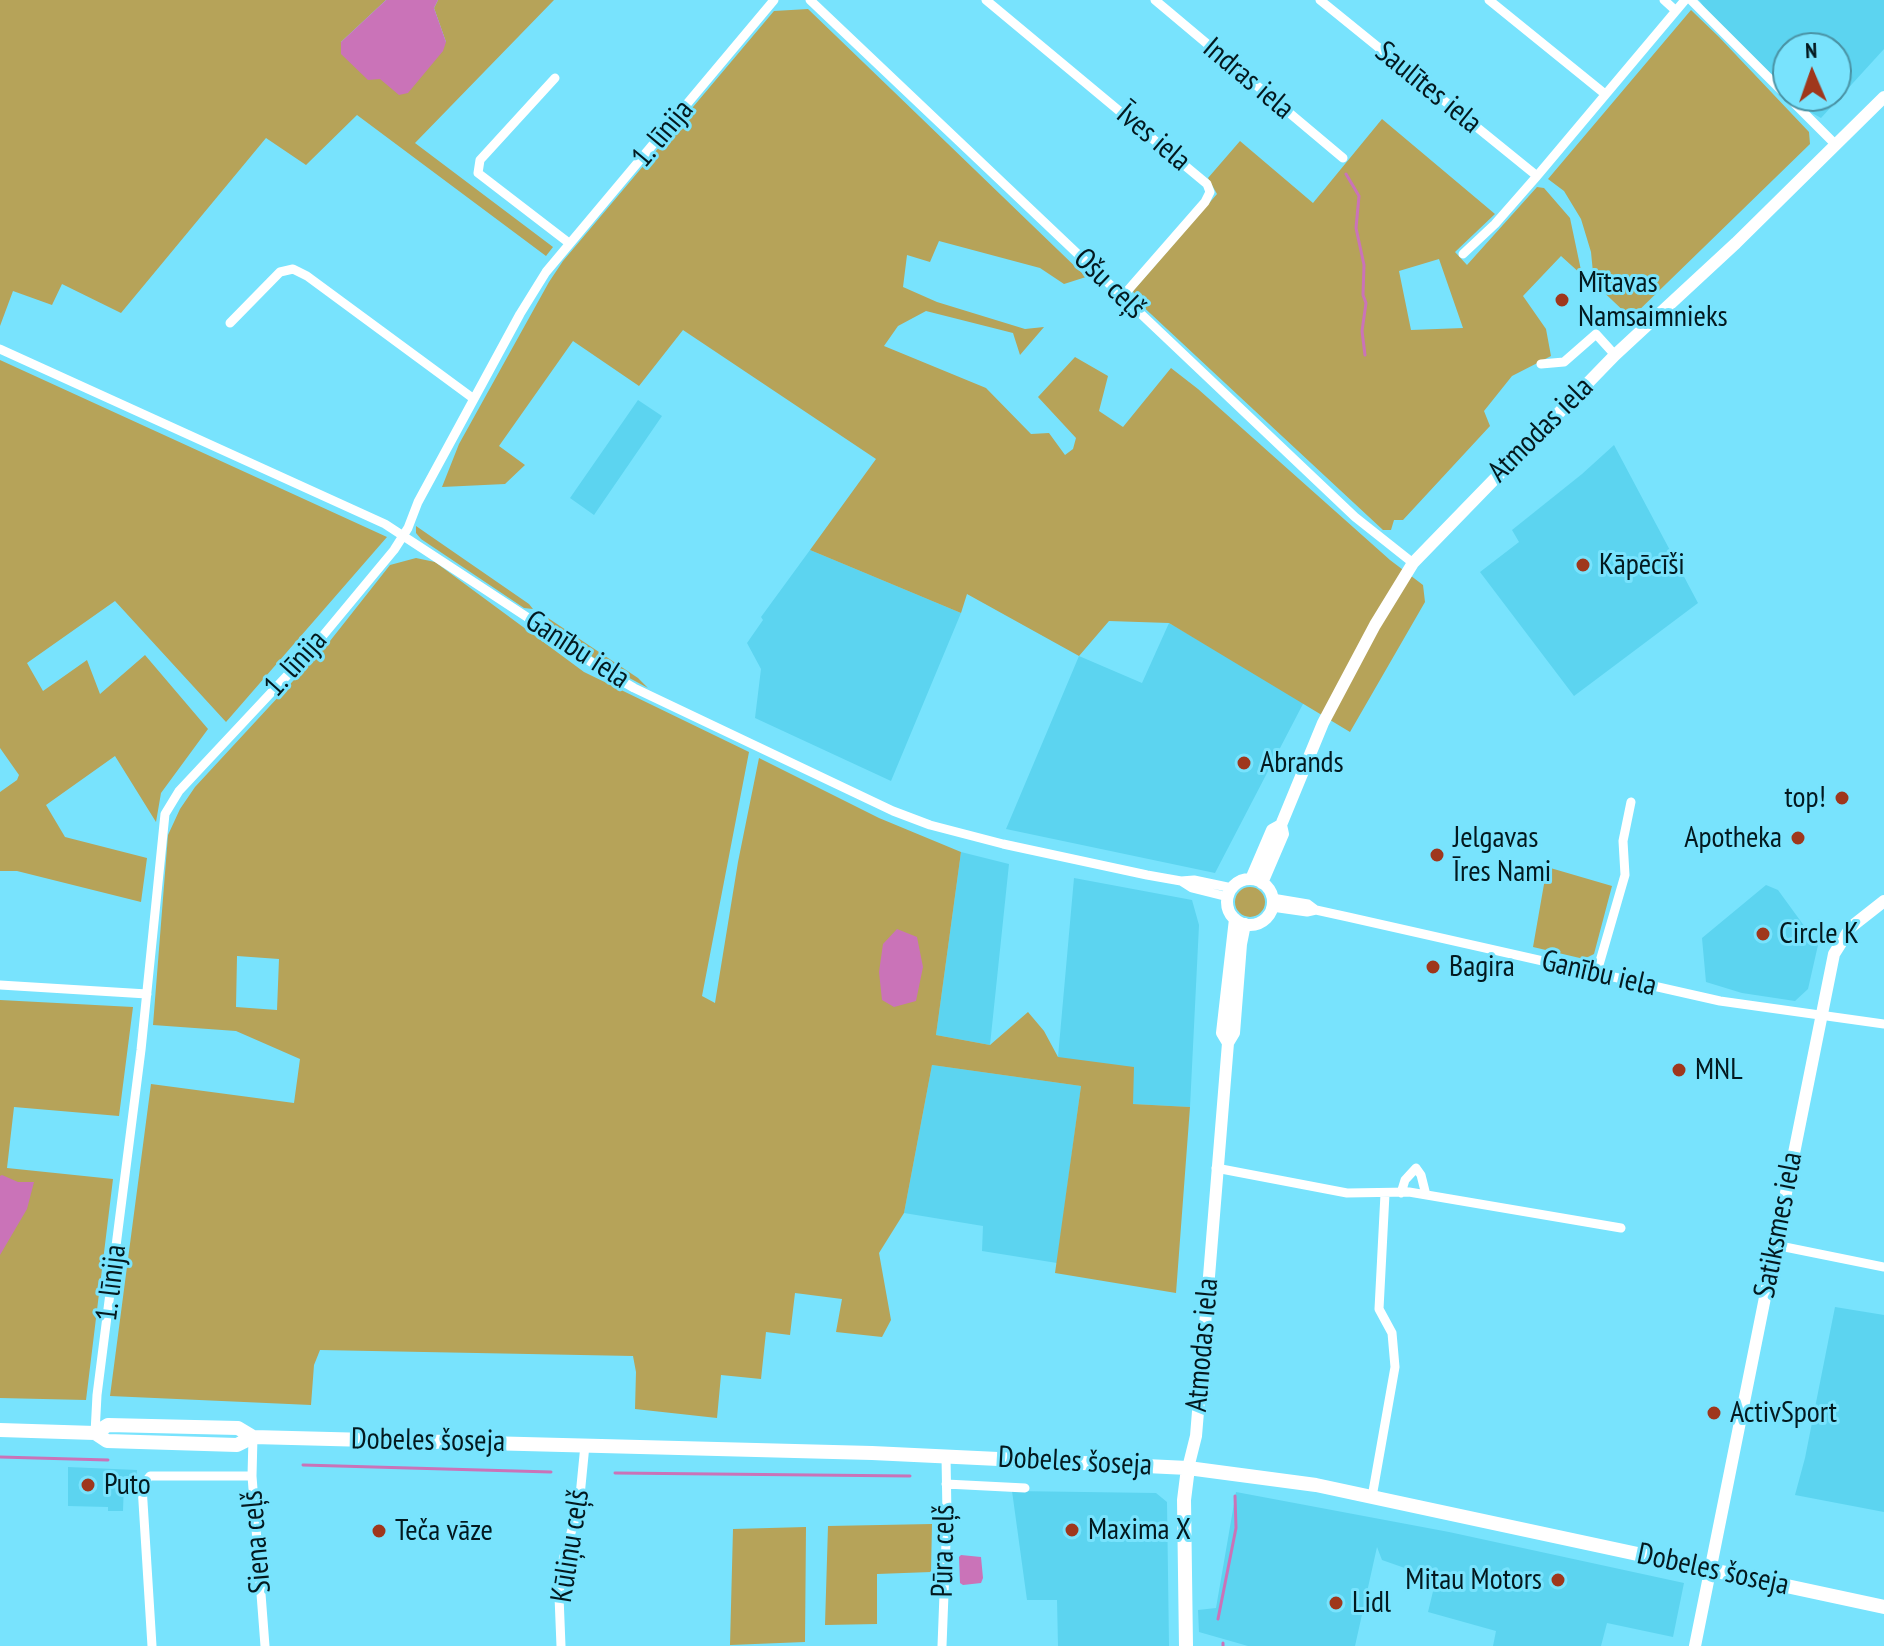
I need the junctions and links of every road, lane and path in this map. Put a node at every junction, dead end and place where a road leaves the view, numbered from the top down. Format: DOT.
graph roads {
  1 [pos="774,0"];
  2 [pos="810,0"];
  3 [pos="986,0"];
  4 [pos="1155,0"];
  5 [pos="1320,0"];
  6 [pos="1489,0"];
  7 [pos="1664,0"];
  8 [pos="1688,0"];
  9 [pos="1675,10"];
  10 [pos="555,78"];
  11 [pos="1605,94"];
  12 [pos="1884,97"];
  13 [pos="1836,145"];
  14 [pos="1343,158"];
  15 [pos="1537,176"];
  16 [pos="569,243"];
  17 [pos="1463,254"];
  18 [pos="1122,297"];
  19 [pos="230,323"];
  20 [pos="0,349"];
  21 [pos="1615,355"];
  22 [pos="1541,364"];
  23 [pos="474,399"];
  24 [pos="404,534"];
  25 [pos="1413,563"];
  26 [pos="1631,802"];
  27 [pos="1256,881"];
  28 [pos="1230,893"];
  29 [pos="1884,901"];
  30 [pos="1272,902"];
  31 [pos="1240,922"];
  32 [pos="1596,975"];
  33 [pos="0,985"];
  34 [pos="147,994"];
  35 [pos="1820,1017"];
  36 [pos="1884,1024"];
  37 [pos="1216,1168"];
  38 [pos="1401,1193"];
  39 [pos="1385,1194"];
  40 [pos="1426,1195"];
  41 [pos="1621,1228"];
  42 [pos="1775,1245"];
  43 [pos="1884,1267"];
  44 [pos="0,1430"];
  45 [pos="95,1433"];
  46 [pos="253,1437"];
  47 [pos="585,1445"];
  48 [pos="946,1456"];
  49 [pos="1188,1468"];
  50 [pos="252,1476"];
  51 [pos="946,1484"];
  52 [pos="1025,1488"];
  53 [pos="1372,1497"];
  54 [pos="1711,1569"];
  55 [pos="1884,1607"];
  56 [pos="152,1646"];
  57 [pos="265,1646"];
  58 [pos="561,1646"];
  59 [pos="942,1646"];
  60 [pos="1186,1646"];
  61 [pos="1695,1646"];
  1 -- 16 [label="street, 1. līnija"];
  2 -- 18 [label="street, Ošu ceļš"];
  3 -- 18 [label="street, Īves iela"];
  4 -- 14 [label="street, Indras iela"];
  5 -- 15 [label="street, Saulītes iela"];
  6 -- 11 [label="street"];
  7 -- 9 [label="street"];
  8 -- 9 [label="street"];
  8 -- 13 [label="street"];
  9 -- 11 [label="street"];
  10 -- 16 [label="street"];
  11 -- 15 [label="street"];
  12 -- 13 [label="main road, Atmodas iela"];
  13 -- 21 [label="main road, Atmodas iela"];
  15 -- 17 [label="street"];
  16 -- 23 [label="street, 1. līnija"];
  18 -- 25 [label="street, Ošu ceļš"];
  19 -- 23 [label="street"];
  20 -- 24 [label="street, Ganību iela"];
  21 -- 22 [label="street"];
  21 -- 25 [label="main road, Atmodas iela"];
  23 -- 24 [label="street, 1. līnija"];
  24 -- 28 [label="street, Ganību iela"];
  24 -- 34 [label="street, 1. līnija"];
  25 -- 27 [label="main road, Atmodas iela"];
  26 -- 32 [label="street"];
  27 -- 28 [label="main road"];
  27 -- 30 [label="main road"];
  28 -- 31 [label="main road"];
  29 -- 35 [label="main road, Satiksmes iela"];
  30 -- 31 [label="main road"];
  30 -- 32 [label="street, Ganību iela"];
  31 -- 37 [label="main road, Atmodas iela"];
  32 -- 35 [label="street, Ganību iela"];
  33 -- 34 [label="street"];
  34 -- 45 [label="street, 1. līnija"];
  35 -- 36 [label="street, Ganību iela"];
  35 -- 42 [label="main road, Satiksmes iela"];
  37 -- 39 [label="street"];
  37 -- 49 [label="main road, Atmodas iela"];
  38 -- 39 [label="street"];
  38 -- 40 [label="street"];
  38 -- 40 [label="street"];
  39 -- 53 [label="street"];
  40 -- 41 [label="street"];
  42 -- 43 [label="street"];
  42 -- 54 [label="main road, Satiksmes iela"];
  44 -- 45 [label="main road, Dobeles šoseja"];
  45 -- 46 [label="main road, Dobeles šoseja"];
  46 -- 47 [label="main road, Dobeles šoseja"];
  46 -- 50 [label="street, Siena ceļš"];
  47 -- 48 [label="main road, Dobeles šoseja"];
  47 -- 58 [label="street, Kūliņu ceļš"];
  48 -- 49 [label="main road, Dobeles šoseja"];
  48 -- 51 [label="street, Pūra ceļš"];
  49 -- 53 [label="main road, Dobeles šoseja"];
  49 -- 60 [label="main road, Atmodas iela"];
  50 -- 56 [label="street"];
  50 -- 57 [label="street, Siena ceļš"];
  51 -- 52 [label="street"];
  51 -- 59 [label="street, Pūra ceļš"];
  53 -- 54 [label="main road, Dobeles šoseja"];
  54 -- 55 [label="main road, Dobeles šoseja"];
  54 -- 61 [label="main road, Satiksmes iela"];
}
